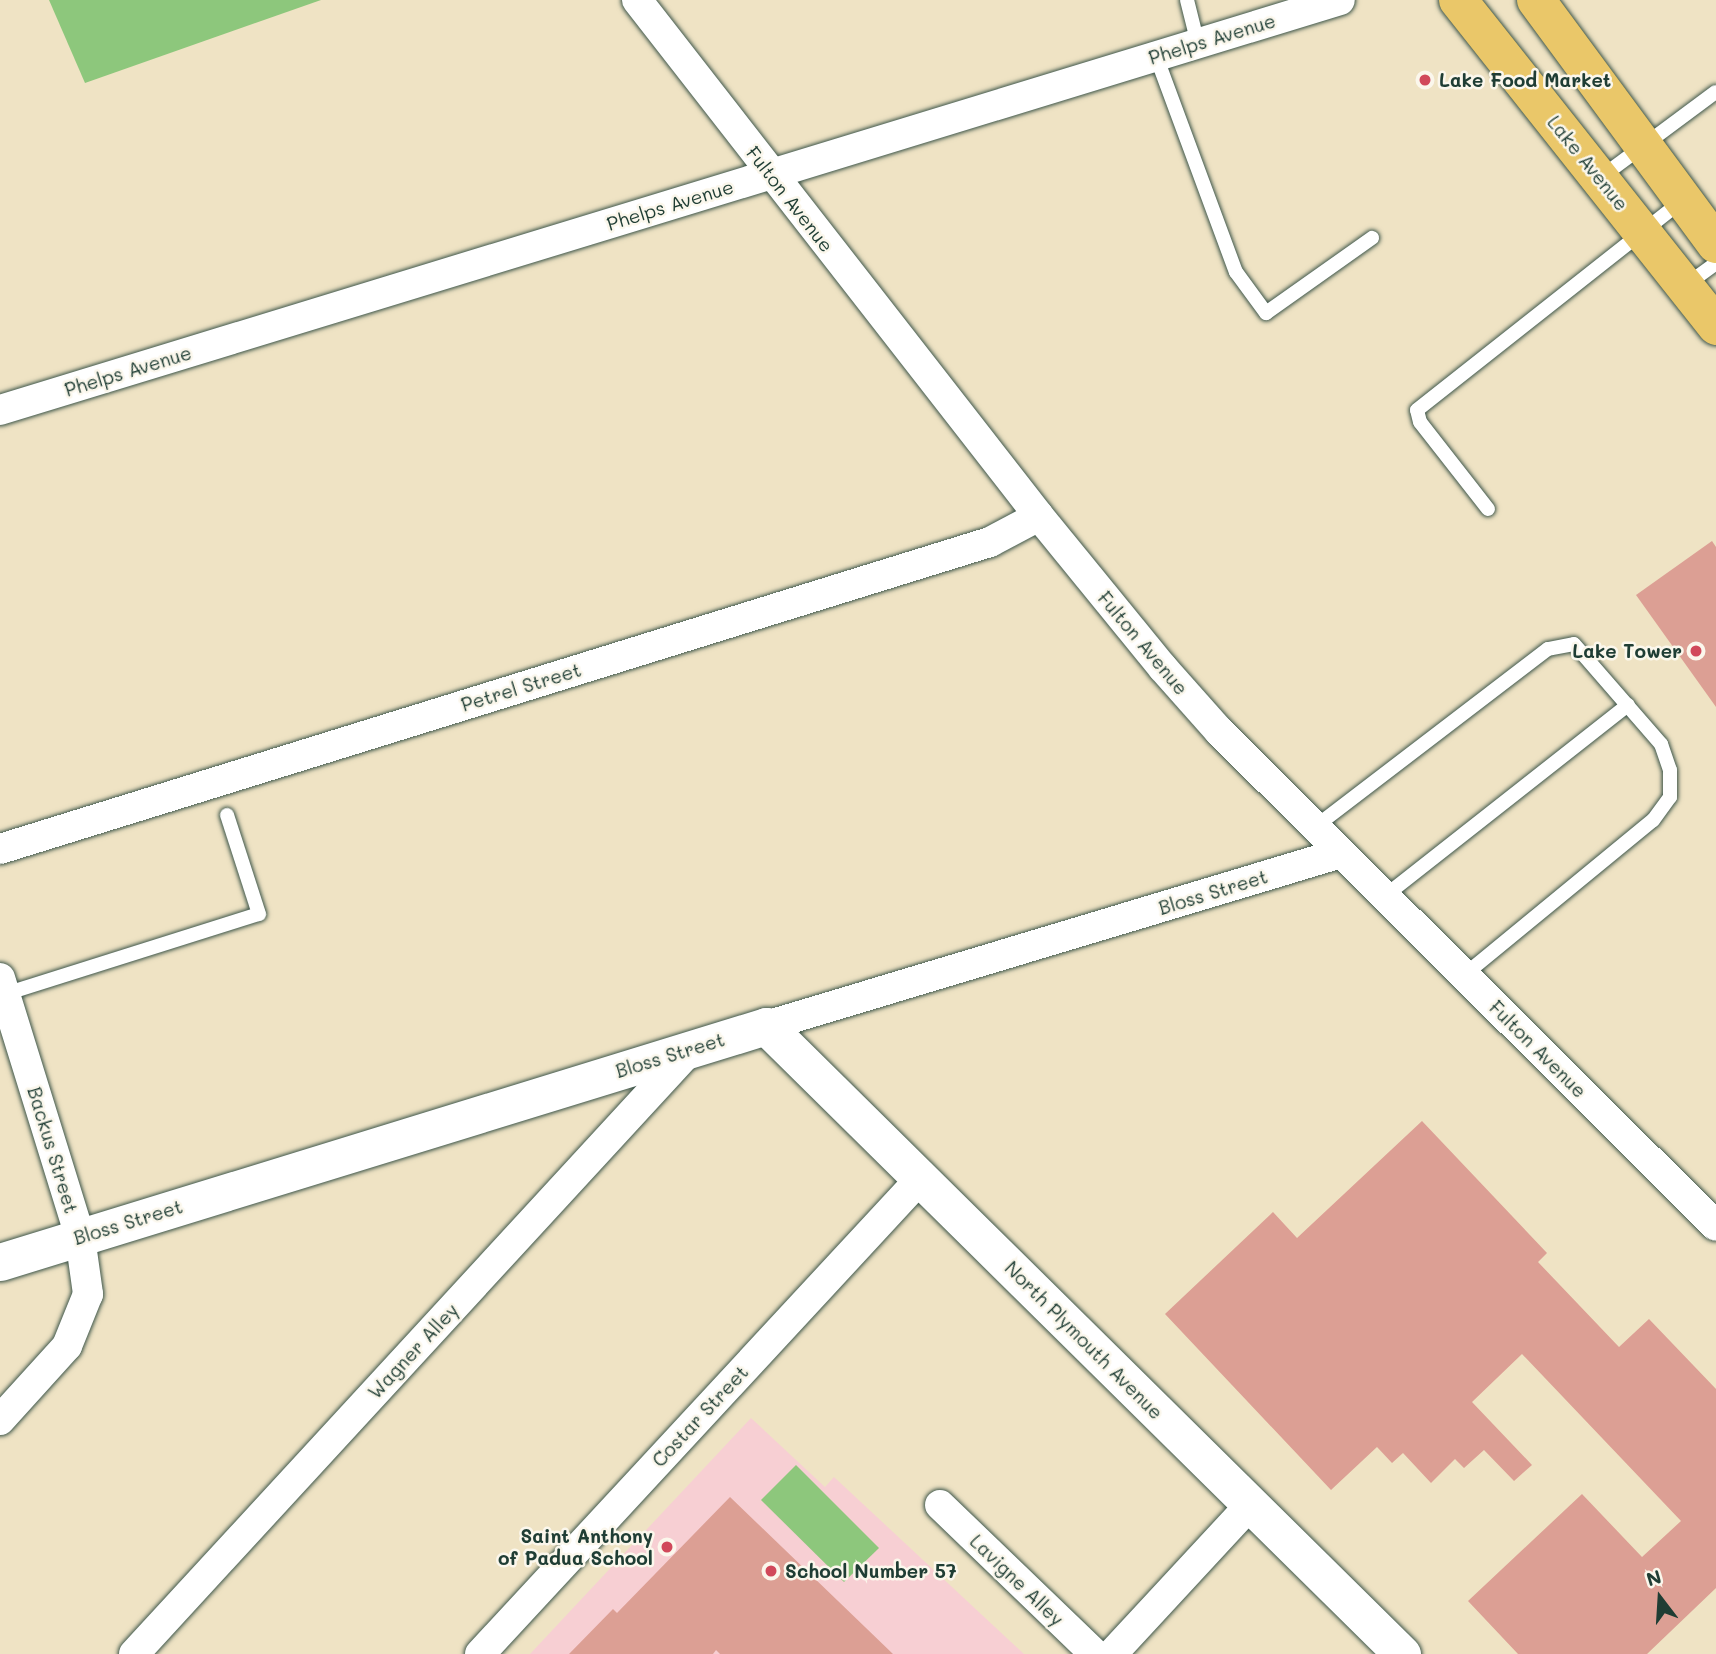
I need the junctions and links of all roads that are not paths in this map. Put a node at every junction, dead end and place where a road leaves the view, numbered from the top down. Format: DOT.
graph roads {
  1 [pos="637,0"];
  2 [pos="1187,0"];
  3 [pos="1340,0"];
  4 [pos="1458,0"];
  5 [pos="1536,0"];
  6 [pos="1198,44"];
  7 [pos="1156,56"];
  8 [pos="1716,92"];
  9 [pos="1642,145"];
  10 [pos="771,174"];
  11 [pos="1600,178"];
  12 [pos="1684,200"];
  13 [pos="1643,232"];
  14 [pos="1372,238"];
  15 [pos="1716,244"];
  16 [pos="1716,263"];
  17 [pos="1685,286"];
  18 [pos="1716,326"];
  19 [pos="0,410"];
  20 [pos="1488,509"];
  21 [pos="1039,516"];
  22 [pos="1628,705"];
  23 [pos="227,815"];
  24 [pos="1315,827"];
  25 [pos="0,849"];
  26 [pos="1341,853"];
  27 [pos="1385,896"];
  28 [pos="1464,975"];
  29 [pos="2,986"];
  30 [pos="766,1026"];
  31 [pos="691,1049"];
  32 [pos="921,1178"];
  33 [pos="1716,1226"];
  34 [pos="80,1237"];
  35 [pos="0,1262"];
  36 [pos="0,1420"];
  37 [pos="1251,1504"];
  38 [pos="940,1505"];
  39 [pos="134,1654"];
  40 [pos="480,1654"];
  41 [pos="1095,1654"];
  42 [pos="1112,1654"];
  43 [pos="1402,1654"];
  1 -- 10 [label="street, Fulton Avenue"];
  2 -- 6 [label="lane"];
  3 -- 6 [label="street, Phelps Avenue"];
  4 -- 11 [label="main road, Lake Avenue"];
  5 -- 9 [label="main road"];
  6 -- 7 [label="street, Phelps Avenue"];
  7 -- 10 [label="street, Phelps Avenue"];
  7 -- 14 [label="lane"];
  8 -- 9 [label="lane"];
  9 -- 11 [label="lane"];
  9 -- 12 [label="main road"];
  10 -- 19 [label="street, Phelps Avenue"];
  10 -- 21 [label="street, Fulton Avenue"];
  11 -- 13 [label="main road, Lake Avenue"];
  12 -- 13 [label="lane"];
  12 -- 15 [label="main road"];
  13 -- 17 [label="main road, Lake Avenue"];
  13 -- 20 [label="lane"];
  16 -- 17 [label="lane"];
  17 -- 18 [label="main road, Lake Avenue"];
  21 -- 24 [label="street, Fulton Avenue"];
  21 -- 25 [label="street, Petrel Street"];
  22 -- 24 [label="lane"];
  22 -- 27 [label="lane"];
  22 -- 28 [label="lane"];
  23 -- 29 [label="lane"];
  24 -- 26 [label="street, Fulton Avenue"];
  26 -- 27 [label="street, Fulton Avenue"];
  26 -- 30 [label="street, Bloss Street"];
  27 -- 28 [label="street, Fulton Avenue"];
  28 -- 33 [label="street, Fulton Avenue"];
  29 -- 34 [label="street, Backus Street"];
  30 -- 31 [label="street, Bloss Street"];
  30 -- 32 [label="street, North Plymouth Avenue"];
  31 -- 34 [label="street, Bloss Street"];
  31 -- 39 [label="street, Wagner Alley"];
  32 -- 37 [label="street, North Plymouth Avenue"];
  32 -- 40 [label="street, Costar Street"];
  34 -- 35 [label="street, Bloss Street"];
  34 -- 36 [label="street, Backus Street"];
  37 -- 42 [label="street"];
  37 -- 43 [label="street, North Plymouth Avenue"];
  38 -- 41 [label="street, Lavigne Alley"];
}
